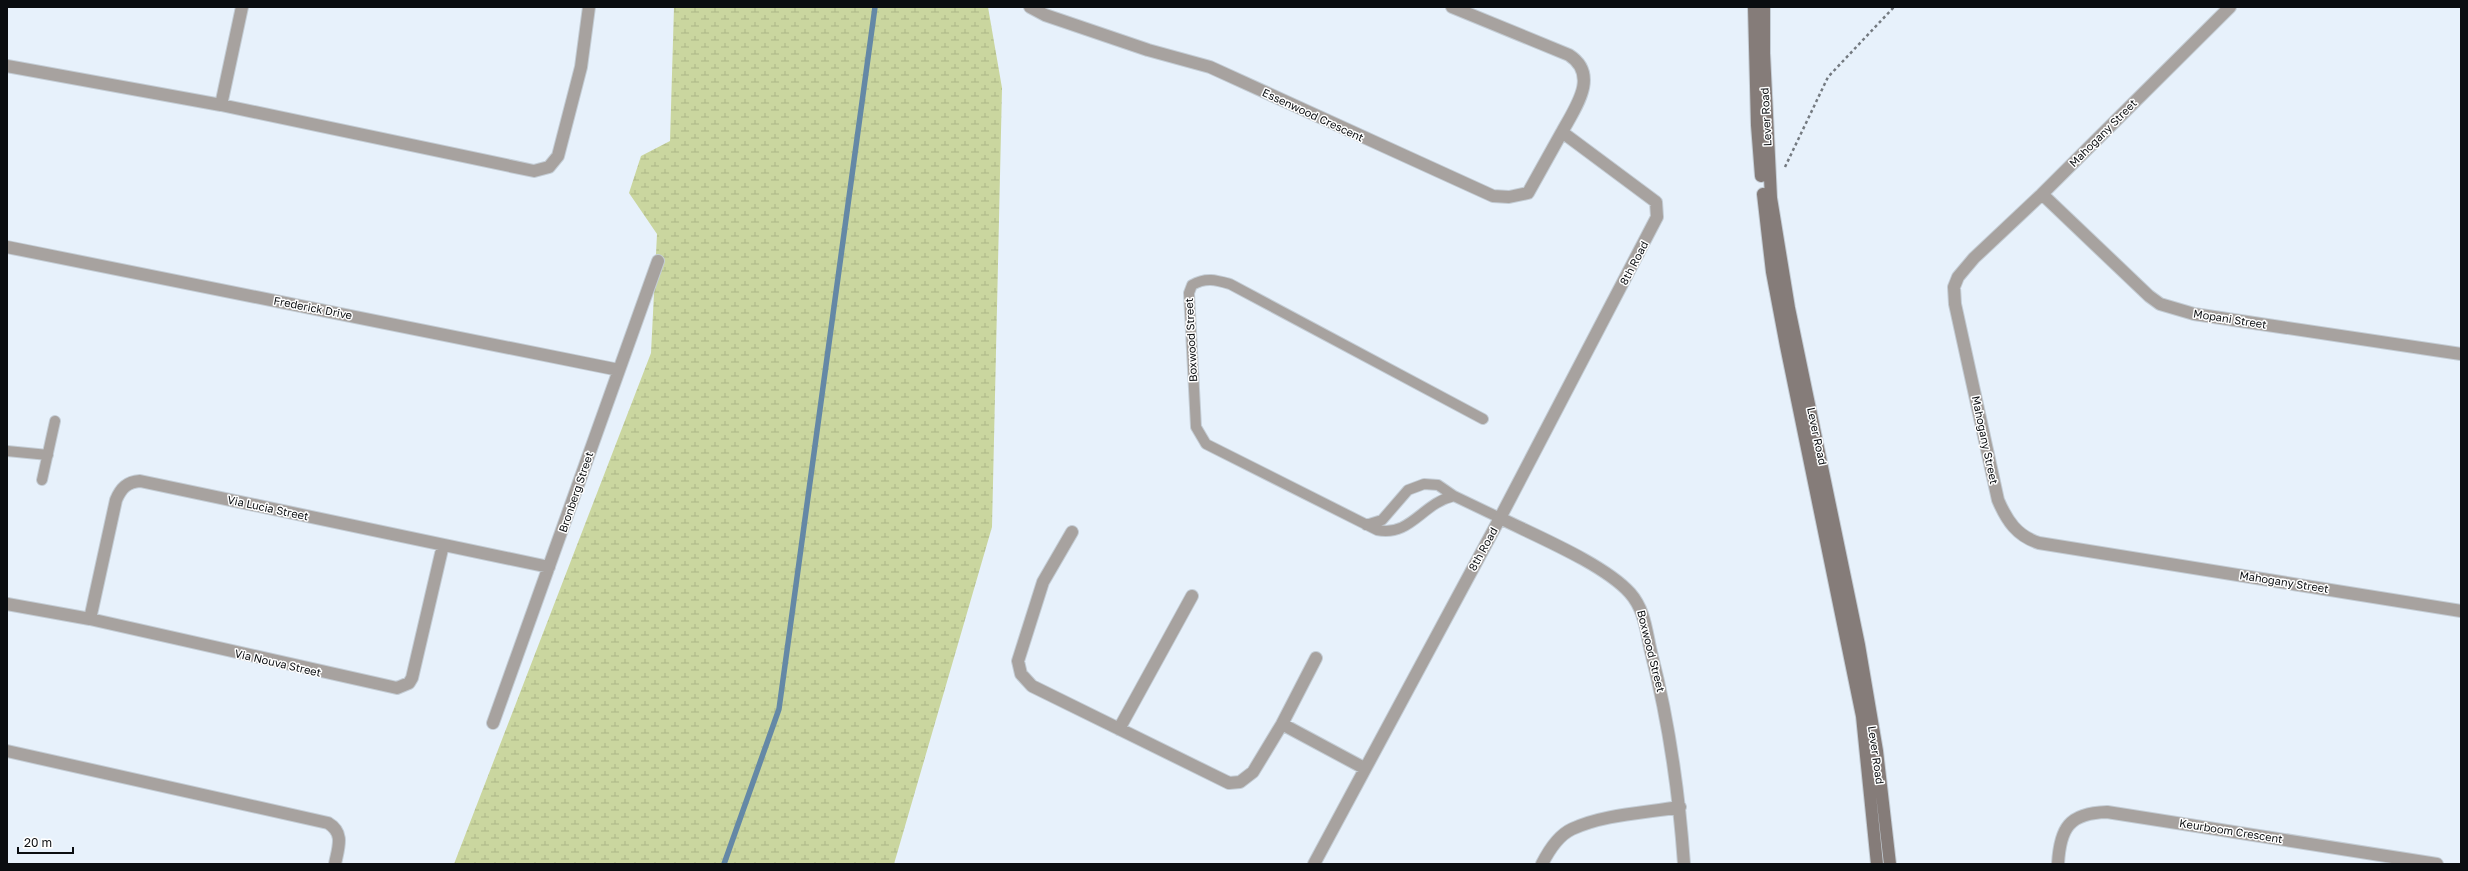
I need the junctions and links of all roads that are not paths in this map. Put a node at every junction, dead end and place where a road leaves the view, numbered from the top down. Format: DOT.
graph roads {
  1 [pos="242,7"];
  2 [pos="589,7"];
  3 [pos="1030,7"];
  4 [pos="1452,7"];
  5 [pos="1754,7"];
  6 [pos="1764,7"];
  7 [pos="2230,7"];
  8 [pos="7,66"];
  9 [pos="221,105"];
  10 [pos="1562,132"];
  11 [pos="2042,194"];
  12 [pos="7,247"];
  13 [pos="658,261"];
  14 [pos="2461,354"];
  15 [pos="619,370"];
  16 [pos="1483,419"];
  17 [pos="55,421"];
  18 [pos="7,452"];
  19 [pos="48,455"];
  20 [pos="42,480"];
  21 [pos="1454,496"];
  22 [pos="1500,518"];
  23 [pos="1366,525"];
  24 [pos="1072,532"];
  25 [pos="443,545"];
  26 [pos="549,567"];
  27 [pos="1192,596"];
  28 [pos="7,604"];
  29 [pos="2461,611"];
  30 [pos="90,619"];
  31 [pos="1316,658"];
  32 [pos="493,723"];
  33 [pos="1282,724"];
  34 [pos="1119,729"];
  35 [pos="7,751"];
  36 [pos="1364,768"];
  37 [pos="1680,807"];
  38 [pos="334,864"];
  39 [pos="1314,864"];
  40 [pos="1542,864"];
  41 [pos="1684,864"];
  42 [pos="1877,864"];
  43 [pos="1890,864"];
  44 [pos="2058,864"];
  45 [pos="2437,864"];
  1 -- 9 [label="street"];
  2 -- 9 [label="street"];
  3 -- 10 [label="street, Essenwood Crescent"];
  4 -- 10 [label="street, Essenwood Crescent"];
  5 -- 42 [label="main road, Lever Road"];
  6 -- 43 [label="main road, Lever Road"];
  7 -- 11 [label="street, Mahogany Street"];
  8 -- 9 [label="street"];
  10 -- 22 [label="street, 8th Road"];
  11 -- 14 [label="street, Mopani Street"];
  11 -- 29 [label="street, Mahogany Street"];
  12 -- 15 [label="street, Frederick Drive"];
  13 -- 15 [label="street, Bronberg Street"];
  15 -- 26 [label="street, Bronberg Street"];
  16 -- 23 [label="lane, Boxwood Street"];
  17 -- 19 [label="lane"];
  18 -- 19 [label="lane"];
  19 -- 20 [label="lane"];
  21 -- 22 [label="lane, Boxwood Street"];
  21 -- 23 [label="lane, Boxwood Street"];
  21 -- 23 [label="lane, Boxwood Street"];
  22 -- 36 [label="street, 8th Road"];
  22 -- 37 [label="street, Boxwood Street"];
  24 -- 34 [label="street"];
  25 -- 26 [label="street, Via Lucia Street"];
  25 -- 30 [label="street, Via Lucia Street"];
  25 -- 30 [label="street, Via Nouva Street"];
  26 -- 32 [label="street, Bronberg Street"];
  27 -- 34 [label="street"];
  28 -- 30 [label="street, Via Nouva Street"];
  31 -- 33 [label="street"];
  33 -- 34 [label="street"];
  33 -- 36 [label="street"];
  35 -- 38 [label="street"];
  36 -- 39 [label="street, 8th Road"];
  37 -- 40 [label="street"];
  37 -- 41 [label="street, Boxwood Street"];
  44 -- 45 [label="street, Keurboom Crescent"];
}
